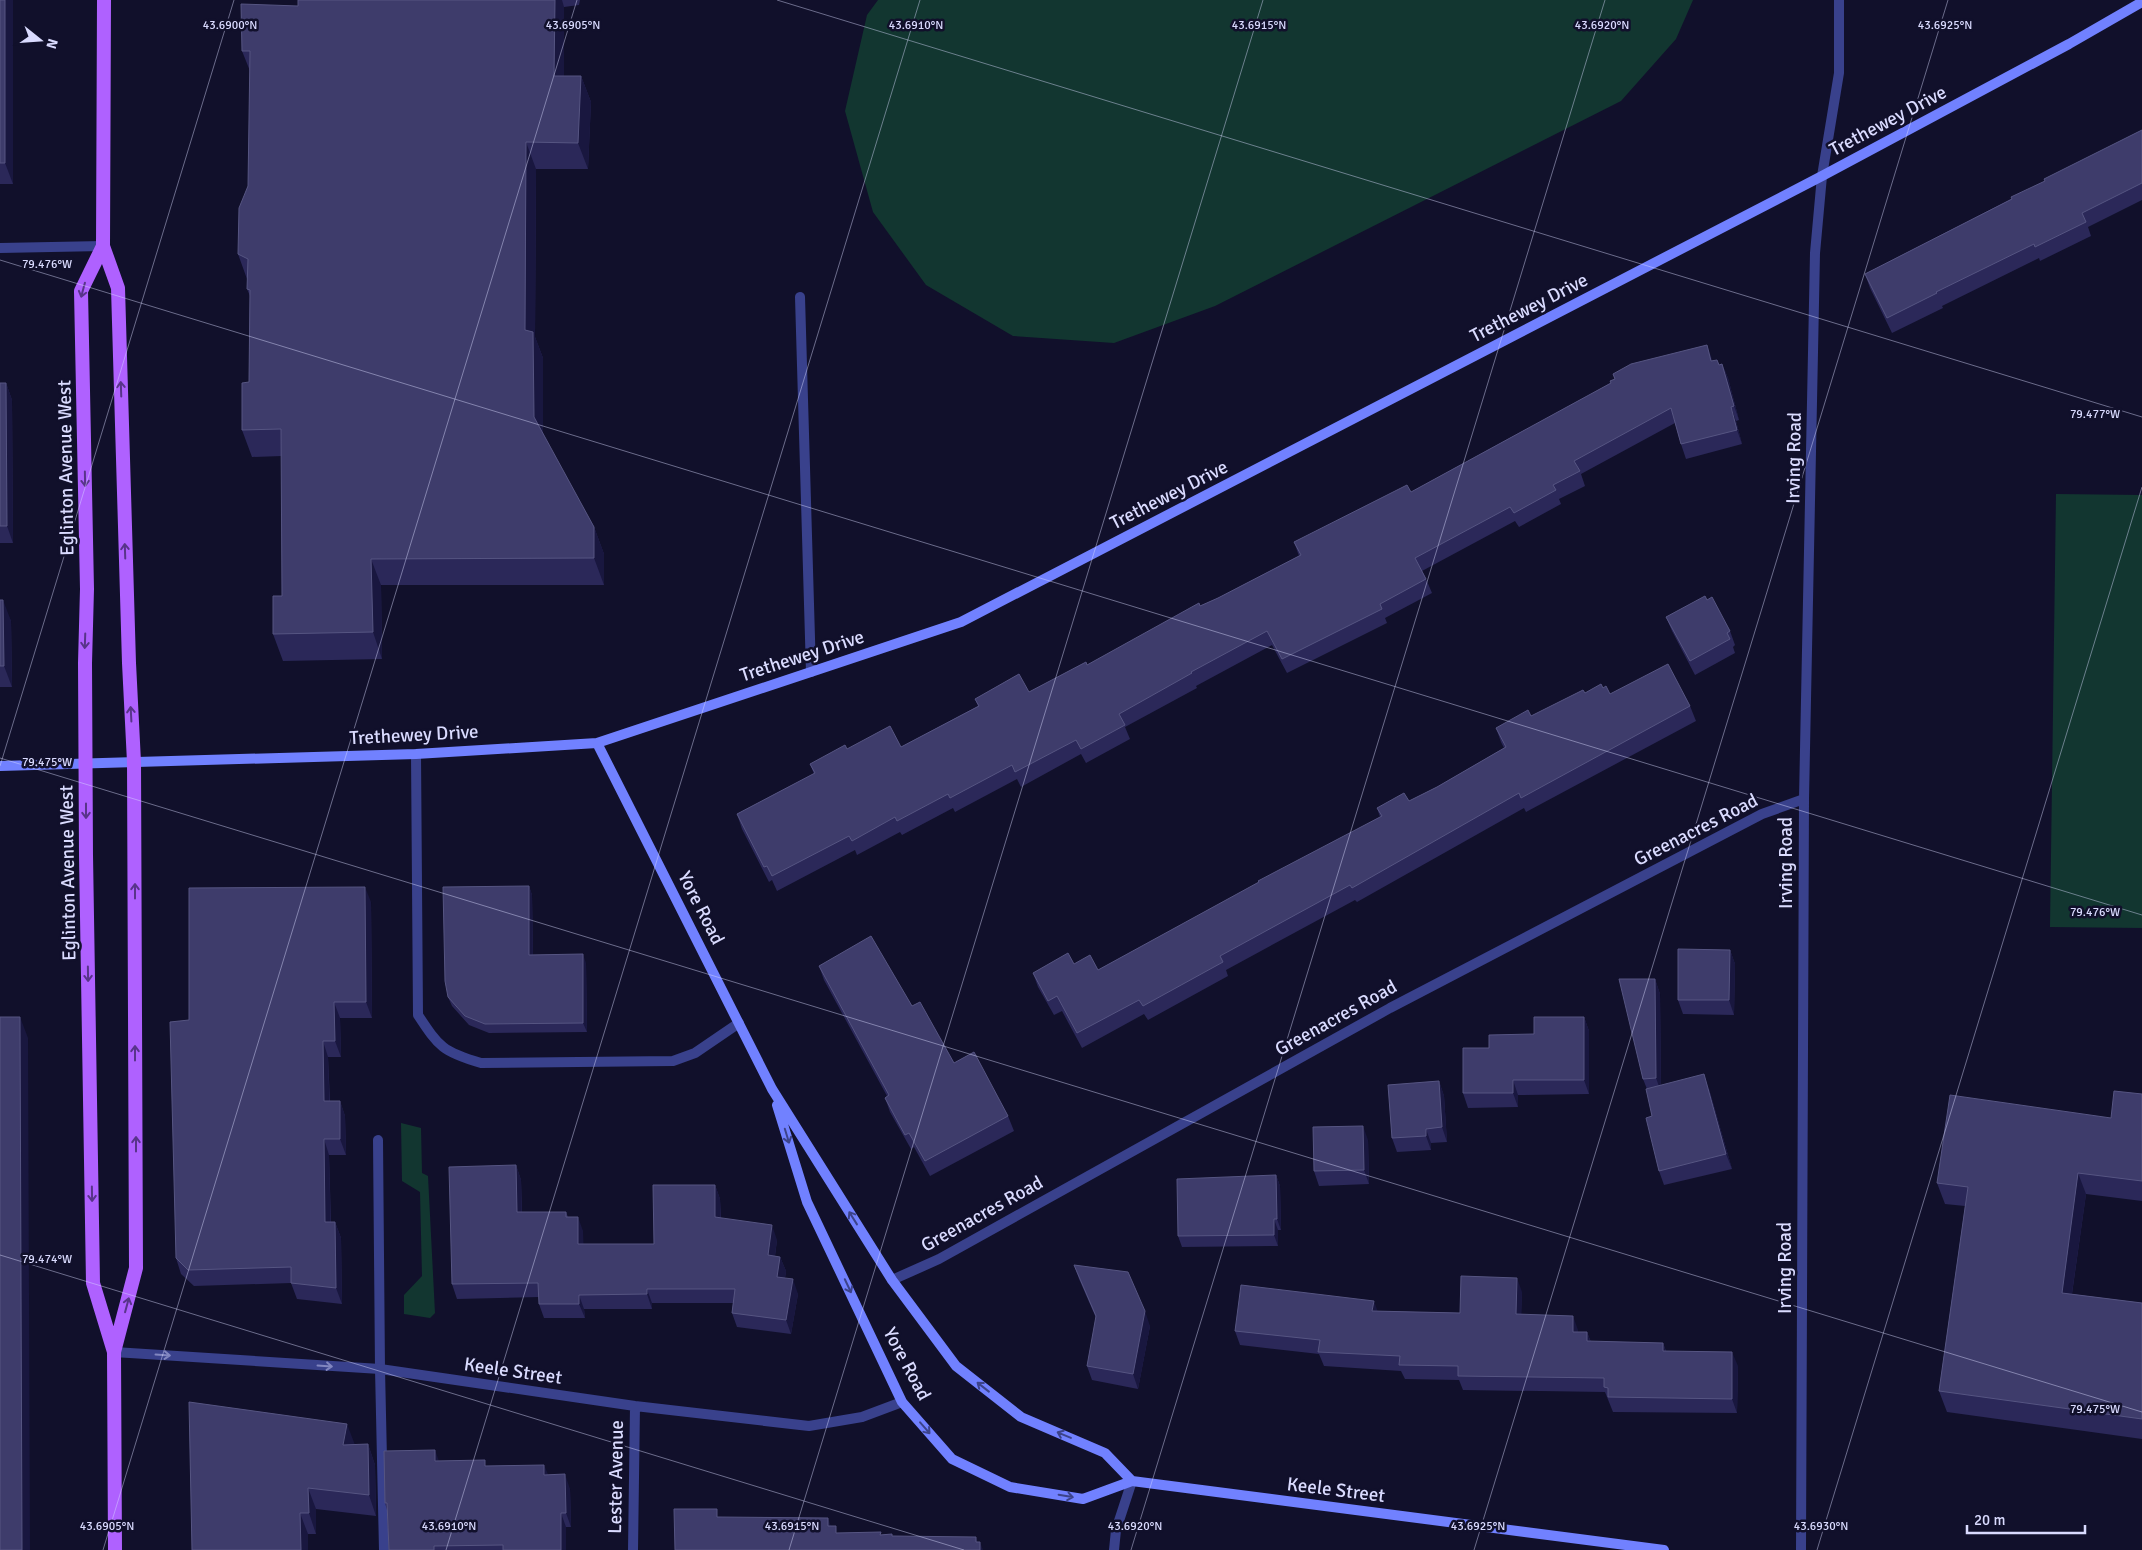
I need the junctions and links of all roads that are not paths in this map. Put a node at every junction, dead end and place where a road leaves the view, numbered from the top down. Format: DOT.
graph roads {
  1 [pos="104,0"];
  2 [pos="1838,0"];
  3 [pos="2142,2"];
  4 [pos="1822,176"];
  5 [pos="103,246"];
  6 [pos="0,248"];
  7 [pos="800,297"];
  8 [pos="811,672"];
  9 [pos="597,743"];
  10 [pos="416,754"];
  11 [pos="86,762"];
  12 [pos="134,762"];
  13 [pos="0,766"];
  14 [pos="1804,799"];
  15 [pos="739,1023"];
  16 [pos="772,1089"];
  17 [pos="378,1140"];
  18 [pos="892,1280"];
  19 [pos="114,1352"];
  20 [pos="380,1369"];
  21 [pos="902,1402"];
  22 [pos="635,1406"];
  23 [pos="1132,1481"];
  24 [pos="1632,1548"];
  25 [pos="115,1550"];
  26 [pos="384,1550"];
  27 [pos="633,1550"];
  28 [pos="1114,1550"];
  29 [pos="1664,1550"];
  30 [pos="1801,1550"];
  1 -- 5 [label="main road, Eglinton Avenue West"];
  2 -- 4 [label="street, Irving Road"];
  3 -- 4 [label="main road, Trethewey Drive"];
  4 -- 8 [label="main road, Trethewey Drive"];
  4 -- 14 [label="street, Irving Road"];
  5 -- 6 [label="street"];
  5 -- 11 [label="main road, Eglinton Avenue West, one-way"];
  12 -- 5 [label="main road, Eglinton Avenue West, one-way"];
  7 -- 8 [label="street"];
  8 -- 9 [label="main road, Trethewey Drive"];
  9 -- 10 [label="main road, Trethewey Drive"];
  9 -- 15 [label="main road, Yore Road"];
  10 -- 12 [label="main road, Trethewey Drive"];
  10 -- 15 [label="street"];
  11 -- 12 [label="main road"];
  11 -- 13 [label="main road"];
  11 -- 19 [label="main road, Eglinton Avenue West, one-way"];
  19 -- 12 [label="main road, Eglinton Avenue West, one-way"];
  14 -- 18 [label="street, Greenacres Road"];
  14 -- 30 [label="street, Irving Road"];
  15 -- 16 [label="main road, Yore Road"];
  18 -- 16 [label="main road, Yore Road, one-way"];
  16 -- 21 [label="main road, Yore Road, one-way"];
  17 -- 20 [label="street"];
  23 -- 18 [label="main road, Yore Road, one-way"];
  19 -- 20 [label="street, Keele Street, one-way"];
  19 -- 25 [label="main road, Eglinton Avenue West"];
  20 -- 22 [label="street, Keele Street"];
  20 -- 26 [label="street"];
  21 -- 22 [label="street, Keele Street"];
  21 -- 23 [label="main road, Yore Road, one-way"];
  22 -- 27 [label="street, Lester Avenue"];
  23 -- 24 [label="main road, Keele Street"];
  23 -- 28 [label="street"];
  24 -- 29 [label="main road, Keele Street"];
}
